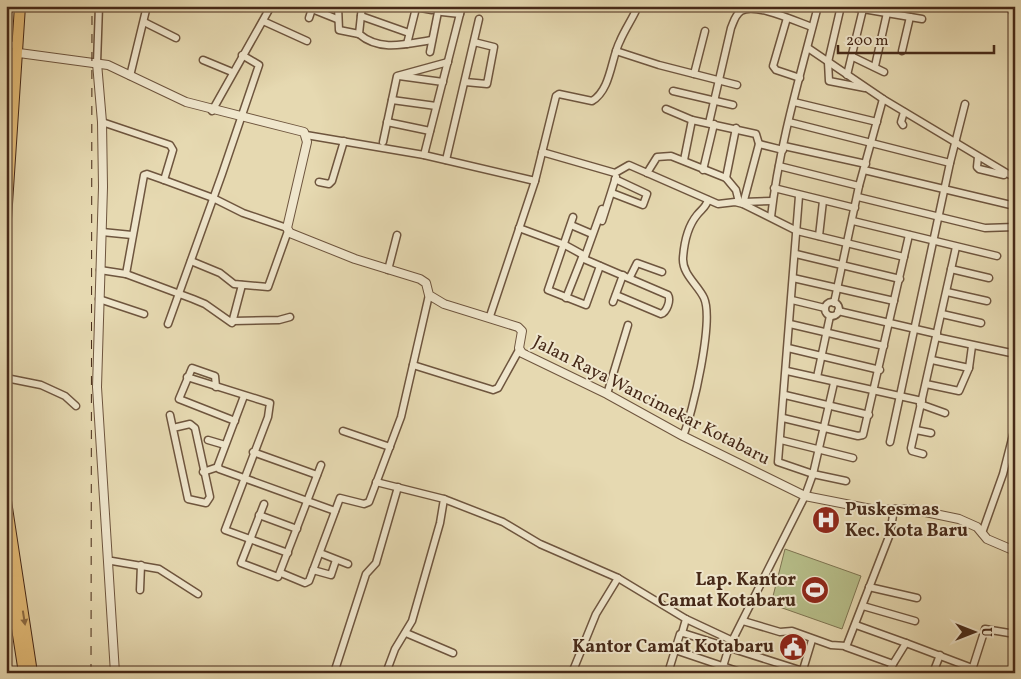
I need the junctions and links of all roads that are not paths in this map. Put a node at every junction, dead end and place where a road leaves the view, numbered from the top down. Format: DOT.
graph roads {
  1 [pos="16,6"];
  2 [pos="20,6"];
  3 [pos="99,6"];
  4 [pos="147,6"];
  5 [pos="270,6"];
  6 [pos="338,6"];
  7 [pos="362,6"];
  8 [pos="427,6"];
  9 [pos="501,6"];
  10 [pos="638,6"];
  11 [pos="841,6"];
  12 [pos="846,6"];
  13 [pos="1010,6"];
  14 [pos="413,7"];
  15 [pos="485,7"];
  16 [pos="817,7"];
  17 [pos="313,8"];
  18 [pos="764,8"];
  19 [pos="863,8"];
  20 [pos="442,9"];
  21 [pos="462,10"];
  22 [pos="887,13"];
  23 [pos="1015,15"];
  24 [pos="361,16"];
  25 [pos="910,16"];
  26 [pos="309,18"];
  27 [pos="479,18"];
  28 [pos="787,18"];
  29 [pos="337,19"];
  30 [pos="922,19"];
  31 [pos="263,21"];
  32 [pos="144,22"];
  33 [pos="812,27"];
  34 [pos="705,31"];
  35 [pos="409,33"];
  36 [pos="359,34"];
  37 [pos="176,38"];
  38 [pos="432,40"];
  39 [pos="307,41"];
  40 [pos="474,42"];
  41 [pos="407,44"];
  42 [pos="13,48"];
  43 [pos="808,48"];
  44 [pos="616,51"];
  45 [pos="902,51"];
  46 [pos="430,52"];
  47 [pos="242,55"];
  48 [pos="853,57"];
  49 [pos="203,60"];
  50 [pos="448,62"];
  51 [pos="828,62"];
  52 [pos="97,63"];
  53 [pos="875,66"];
  54 [pos="232,72"];
  55 [pos="884,72"];
  56 [pos="694,74"];
  57 [pos="847,75"];
  58 [pos="130,76"];
  59 [pos="397,76"];
  60 [pos="800,78"];
  61 [pos="719,81"];
  62 [pos="442,82"];
  63 [pos="465,82"];
  64 [pos="737,85"];
  65 [pos="868,88"];
  66 [pos="673,91"];
  67 [pos="883,99"];
  68 [pos="392,100"];
  69 [pos="714,100"];
  70 [pos="794,102"];
  71 [pos="965,104"];
  72 [pos="733,105"];
  73 [pos="436,106"];
  74 [pos="666,109"];
  75 [pos="212,111"];
  76 [pos="904,112"];
  77 [pos="241,118"];
  78 [pos="692,120"];
  79 [pos="102,122"];
  80 [pos="387,122"];
  81 [pos="789,122"];
  82 [pos="877,122"];
  83 [pos="712,123"];
  84 [pos="902,125"];
  85 [pos="736,128"];
  86 [pos="430,131"];
  87 [pos="306,135"];
  88 [pos="344,141"];
  89 [pos="383,142"];
  90 [pos="871,142"];
  91 [pos="955,143"];
  92 [pos="759,144"];
  93 [pos="783,148"];
  94 [pos="6,152"];
  95 [pos="542,152"];
  96 [pos="424,155"];
  97 [pos="446,160"];
  98 [pos="684,160"];
  99 [pos="950,163"];
  100 [pos="779,166"];
  101 [pos="865,167"];
  102 [pos="703,170"];
  103 [pos="647,173"];
  104 [pos="616,176"];
  105 [pos="1011,177"];
  106 [pos="726,178"];
  107 [pos="164,180"];
  108 [pos="535,181"];
  109 [pos="320,182"];
  110 [pos="860,186"];
  111 [pos="774,188"];
  112 [pos="944,189"];
  113 [pos="612,193"];
  114 [pos="799,196"];
  115 [pos="858,197"];
  116 [pos="213,198"];
  117 [pos="708,200"];
  118 [pos="772,201"];
  119 [pos="823,201"];
  120 [pos="742,203"];
  121 [pos="1015,206"];
  122 [pos="855,208"];
  123 [pos="602,209"];
  124 [pos="573,217"];
  125 [pos="771,217"];
  126 [pos="938,217"];
  127 [pos="6,219"];
  128 [pos="602,221"];
  129 [pos="853,221"];
  130 [pos="571,225"];
  131 [pos="1015,227"];
  132 [pos="519,228"];
  133 [pos="287,229"];
  134 [pos="797,231"];
  135 [pos="102,232"];
  136 [pos="592,234"];
  137 [pos="132,235"];
  138 [pos="398,235"];
  139 [pos="909,235"];
  140 [pos="819,236"];
  141 [pos="933,241"];
  142 [pos="848,243"];
  143 [pos="565,245"];
  144 [pos="956,247"];
  145 [pos="796,254"];
  146 [pos="584,256"];
  147 [pos="997,256"];
  148 [pos="904,257"];
  149 [pos="191,261"];
  150 [pos="842,265"];
  151 [pos="600,266"];
  152 [pos="951,269"];
  153 [pos="100,270"];
  154 [pos="388,270"];
  155 [pos="662,272"];
  156 [pos="126,274"];
  157 [pos="626,276"];
  158 [pos="793,278"];
  159 [pos="989,278"];
  160 [pos="900,279"];
  161 [pos="242,285"];
  162 [pos="837,288"];
  163 [pos="947,292"];
  164 [pos="179,294"];
  165 [pos="429,295"];
  166 [pos="616,295"];
  167 [pos="566,298"];
  168 [pos="99,299"];
  169 [pos="792,300"];
  170 [pos="894,301"];
  171 [pos="987,301"];
  172 [pos="613,302"];
  173 [pos="834,303"];
  174 [pos="826,308"];
  175 [pos="838,311"];
  176 [pos="144,314"];
  177 [pos="942,314"];
  178 [pos="490,316"];
  179 [pos="830,316"];
  180 [pos="290,317"];
  181 [pos="233,321"];
  182 [pos="889,323"];
  183 [pos="981,323"];
  184 [pos="168,324"];
  185 [pos="790,324"];
  186 [pos="628,325"];
  187 [pos="914,329"];
  188 [pos="826,332"];
  189 [pos="936,336"];
  190 [pos="884,346"];
  191 [pos="972,346"];
  192 [pos="788,348"];
  193 [pos="519,350"];
  194 [pos="1012,353"];
  195 [pos="821,355"];
  196 [pos="932,360"];
  197 [pos="413,366"];
  198 [pos="969,368"];
  199 [pos="880,370"];
  200 [pos="787,371"];
  201 [pos="188,377"];
  202 [pos="817,377"];
  203 [pos="6,378"];
  204 [pos="834,383"];
  205 [pos="926,384"];
  206 [pos="216,387"];
  207 [pos="875,391"];
  208 [pos="607,394"];
  209 [pos="785,395"];
  210 [pos="244,396"];
  211 [pos="900,396"];
  212 [pos="921,403"];
  213 [pos="829,404"];
  214 [pos="76,406"];
  215 [pos="945,413"];
  216 [pos="868,415"];
  217 [pos="163,417"];
  218 [pos="783,418"];
  219 [pos="235,420"];
  220 [pos="1015,427"];
  221 [pos="173,428"];
  222 [pos="824,428"];
  223 [pos="916,430"];
  224 [pos="343,431"];
  225 [pos="931,433"];
  226 [pos="683,436"];
  227 [pos="208,440"];
  228 [pos="780,440"];
  229 [pos="890,442"];
  230 [pos="225,445"];
  231 [pos="390,446"];
  232 [pos="818,450"];
  233 [pos="253,452"];
  234 [pos="923,454"];
  235 [pos="853,458"];
  236 [pos="321,465"];
  237 [pos="218,467"];
  238 [pos="204,472"];
  239 [pos="813,474"];
  240 [pos="317,476"];
  241 [pos="244,478"];
  242 [pos="376,482"];
  243 [pos="846,482"];
  244 [pos="398,487"];
  245 [pos="805,496"];
  246 [pos="444,499"];
  247 [pos="6,501"];
  248 [pos="308,501"];
  249 [pos="264,504"];
  250 [pos="894,509"];
  251 [pos="335,511"];
  252 [pos="259,515"];
  253 [pos="297,529"];
  254 [pos="982,533"];
  255 [pos="250,539"];
  256 [pos="107,549"];
  257 [pos="1015,551"];
  258 [pos="288,553"];
  259 [pos="320,553"];
  260 [pos="6,558"];
  261 [pos="336,560"];
  262 [pos="112,561"];
  263 [pos="348,564"];
  264 [pos="142,566"];
  265 [pos="313,570"];
  266 [pos="280,573"];
  267 [pos="618,578"];
  268 [pos="109,579"];
  269 [pos="870,587"];
  270 [pos="140,590"];
  271 [pos="198,594"];
  272 [pos="917,598"];
  273 [pos="863,606"];
  274 [pos="686,619"];
  275 [pos="743,621"];
  276 [pos="915,621"];
  277 [pos="856,625"];
  278 [pos="406,633"];
  279 [pos="682,633"];
  280 [pos="1015,634"];
  281 [pos="812,640"];
  282 [pos="733,641"];
  283 [pos="906,643"];
  284 [pos="846,646"];
  285 [pos="729,647"];
  286 [pos="676,650"];
  287 [pos="453,653"];
  288 [pos="940,655"];
  289 [pos="893,664"];
  290 [pos="722,669"];
  291 [pos="972,670"];
  292 [pos="805,672"];
  293 [pos="24,673"];
  294 [pos="32,673"];
  295 [pos="114,673"];
  296 [pos="334,673"];
  297 [pos="386,673"];
  298 [pos="572,673"];
  299 [pos="668,673"];
  300 [pos="743,673"];
  301 [pos="888,673"];
  302 [pos="933,673"];
  1 -- 42 [label="highway"];
  2 -- 42 [label="highway"];
  3 -- 52 [label="street"];
  4 -- 32 [label="street"];
  5 -- 31 [label="street"];
  6 -- 29 [label="street"];
  7 -- 24 [label="street"];
  8 -- 20 [label="street"];
  9 -- 15 [label="street"];
  10 -- 44 [label="street"];
  11 -- 51 [label="street"];
  12 -- 19 [label="street"];
  13 -- 23 [label="street"];
  14 -- 20 [label="street"];
  14 -- 35 [label="street"];
  15 -- 21 [label="street"];
  16 -- 33 [label="street"];
  17 -- 26 [label="street"];
  17 -- 29 [label="street"];
  18 -- 28 [label="street"];
  18 -- 61 [label="street"];
  19 -- 22 [label="street"];
  19 -- 48 [label="street"];
  20 -- 21 [label="street"];
  20 -- 38 [label="street"];
  21 -- 50 [label="street"];
  22 -- 25 [label="street"];
  22 -- 53 [label="street"];
  24 -- 35 [label="street"];
  24 -- 36 [label="street"];
  25 -- 30 [label="street"];
  25 -- 45 [label="street"];
  27 -- 40 [label="street"];
  28 -- 33 [label="street"];
  28 -- 60 [label="street"];
  29 -- 36 [label="street"];
  31 -- 39 [label="street"];
  31 -- 47 [label="street"];
  32 -- 37 [label="street"];
  32 -- 58 [label="street"];
  33 -- 43 [label="street"];
  34 -- 56 [label="street"];
  35 -- 41 [label="street"];
  36 -- 41 [label="street"];
  38 -- 41 [label="street"];
  38 -- 46 [label="street"];
  40 -- 63 [label="street"];
  40 -- 63 [label="street"];
  42 -- 52 [label="street"];
  42 -- 94 [label="highway"];
  42 -- 127 [label="highway"];
  43 -- 51 [label="street"];
  43 -- 60 [label="street"];
  44 -- 56 [label="street"];
  44 -- 95 [label="street"];
  47 -- 54 [label="street"];
  47 -- 77 [label="street"];
  48 -- 53 [label="street"];
  48 -- 57 [label="street"];
  49 -- 54 [label="street"];
  50 -- 59 [label="street"];
  50 -- 62 [label="street"];
  51 -- 57 [label="street"];
  51 -- 65 [label="street"];
  52 -- 58 [label="street"];
  52 -- 79 [label="street"];
  53 -- 55 [label="street"];
  54 -- 75 [label="street"];
  56 -- 61 [label="street"];
  57 -- 65 [label="street"];
  58 -- 75 [label="street"];
  59 -- 62 [label="street"];
  59 -- 68 [label="street"];
  60 -- 70 [label="street"];
  61 -- 64 [label="street"];
  61 -- 69 [label="street"];
  62 -- 73 [label="street"];
  63 -- 97 [label="street"];
  65 -- 67 [label="street"];
  66 -- 69 [label="street"];
  67 -- 76 [label="street"];
  67 -- 82 [label="street"];
  68 -- 73 [label="street"];
  68 -- 80 [label="street"];
  69 -- 72 [label="street"];
  69 -- 83 [label="street"];
  70 -- 81 [label="street"];
  70 -- 82 [label="street"];
  71 -- 91 [label="street"];
  73 -- 86 [label="street"];
  74 -- 78 [label="street"];
  75 -- 77 [label="street"];
  76 -- 84 [label="street"];
  76 -- 91 [label="street"];
  77 -- 87 [label="street"];
  77 -- 116 [label="street"];
  78 -- 83 [label="street"];
  78 -- 98 [label="street"];
  79 -- 107 [label="street"];
  79 -- 135 [label="street"];
  80 -- 86 [label="street"];
  80 -- 89 [label="street"];
  81 -- 90 [label="street"];
  81 -- 93 [label="street"];
  82 -- 90 [label="street"];
  83 -- 85 [label="street"];
  83 -- 102 [label="street"];
  85 -- 92 [label="street"];
  85 -- 106 [label="street"];
  86 -- 96 [label="street"];
  87 -- 88 [label="street"];
  87 -- 133 [label="street"];
  88 -- 96 [label="street"];
  88 -- 109 [label="street"];
  90 -- 99 [label="street"];
  90 -- 101 [label="street"];
  91 -- 99 [label="street"];
  91 -- 105 [label="street"];
  92 -- 93 [label="street"];
  92 -- 120 [label="street"];
  93 -- 100 [label="street"];
  93 -- 101 [label="street"];
  95 -- 104 [label="street"];
  95 -- 108 [label="street"];
  96 -- 97 [label="street"];
  97 -- 108 [label="street"];
  98 -- 102 [label="street"];
  98 -- 103 [label="street"];
  99 -- 112 [label="street"];
  100 -- 110 [label="street"];
  100 -- 111 [label="street"];
  101 -- 110 [label="street"];
  101 -- 112 [label="street"];
  102 -- 106 [label="street"];
  103 -- 104 [label="street"];
  103 -- 117 [label="street"];
  104 -- 113 [label="street"];
  104 -- 113 [label="street"];
  106 -- 120 [label="street"];
  107 -- 116 [label="street"];
  107 -- 137 [label="street"];
  108 -- 132 [label="street"];
  110 -- 115 [label="street"];
  111 -- 114 [label="street"];
  111 -- 118 [label="street"];
  112 -- 121 [label="street"];
  112 -- 126 [label="street"];
  113 -- 128 [label="street"];
  114 -- 119 [label="street"];
  114 -- 134 [label="street"];
  115 -- 122 [label="street"];
  115 -- 126 [label="street"];
  116 -- 133 [label="street"];
  116 -- 149 [label="street"];
  117 -- 120 [label="street"];
  117 -- 226 [label="street"];
  118 -- 120 [label="street"];
  118 -- 125 [label="street"];
  119 -- 122 [label="street"];
  119 -- 140 [label="street"];
  120 -- 125 [label="street"];
  122 -- 129 [label="street"];
  123 -- 136 [label="street"];
  124 -- 130 [label="street"];
  125 -- 134 [label="street"];
  126 -- 131 [label="street"];
  126 -- 141 [label="street"];
  129 -- 139 [label="street"];
  129 -- 142 [label="street"];
  130 -- 136 [label="street"];
  130 -- 143 [label="street"];
  132 -- 143 [label="street"];
  132 -- 178 [label="street"];
  133 -- 154 [label="street, Jalan Raya Wancimekar Kotabaru"];
  133 -- 161 [label="street"];
  134 -- 140 [label="street"];
  134 -- 145 [label="street"];
  135 -- 137 [label="street"];
  135 -- 153 [label="street"];
  136 -- 146 [label="street"];
  137 -- 156 [label="street"];
  138 -- 154 [label="street"];
  139 -- 141 [label="street"];
  139 -- 148 [label="street"];
  140 -- 142 [label="street"];
  141 -- 144 [label="street"];
  141 -- 187 [label="street"];
  142 -- 148 [label="street"];
  142 -- 150 [label="street"];
  143 -- 146 [label="street"];
  143 -- 167 [label="street"];
  144 -- 147 [label="street"];
  144 -- 152 [label="street"];
  145 -- 150 [label="street"];
  145 -- 158 [label="street"];
  146 -- 151 [label="street"];
  146 -- 167 [label="street"];
  148 -- 160 [label="street"];
  149 -- 161 [label="street"];
  149 -- 164 [label="street"];
  150 -- 160 [label="street"];
  150 -- 162 [label="street"];
  151 -- 157 [label="street"];
  151 -- 167 [label="street"];
  152 -- 159 [label="street"];
  152 -- 163 [label="street"];
  153 -- 156 [label="street"];
  153 -- 168 [label="street"];
  154 -- 165 [label="street, Jalan Raya Wancimekar Kotabaru"];
  155 -- 157 [label="street"];
  156 -- 164 [label="street"];
  157 -- 166 [label="street"];
  157 -- 166 [label="street"];
  158 -- 162 [label="street"];
  158 -- 169 [label="street"];
  160 -- 170 [label="street"];
  161 -- 181 [label="street"];
  162 -- 170 [label="street"];
  162 -- 173 [label="street"];
  163 -- 171 [label="street"];
  163 -- 177 [label="street"];
  164 -- 181 [label="street"];
  164 -- 184 [label="street"];
  165 -- 178 [label="street, Jalan Raya Wancimekar Kotabaru"];
  165 -- 197 [label="street"];
  166 -- 172 [label="street"];
  168 -- 176 [label="street"];
  168 -- 256 [label="street"];
  169 -- 174 [label="street"];
  169 -- 185 [label="street"];
  170 -- 182 [label="street"];
  173 -- 174 [label="street"];
  173 -- 175 [label="street"];
  174 -- 179 [label="street"];
  175 -- 179 [label="street"];
  175 -- 182 [label="street"];
  177 -- 183 [label="street"];
  177 -- 189 [label="street"];
  178 -- 193 [label="street, Jalan Raya Wancimekar Kotabaru"];
  179 -- 188 [label="street"];
  180 -- 181 [label="street"];
  182 -- 187 [label="street"];
  182 -- 190 [label="street"];
  185 -- 188 [label="street"];
  185 -- 192 [label="street"];
  186 -- 208 [label="street"];
  187 -- 189 [label="street"];
  187 -- 211 [label="street"];
  188 -- 190 [label="street"];
  188 -- 195 [label="street"];
  189 -- 191 [label="street"];
  189 -- 196 [label="street"];
  190 -- 199 [label="street"];
  191 -- 194 [label="street"];
  191 -- 198 [label="street"];
  192 -- 195 [label="street"];
  192 -- 200 [label="street"];
  193 -- 197 [label="street"];
  193 -- 208 [label="street, Jalan Raya Wancimekar Kotabaru"];
  195 -- 199 [label="street"];
  195 -- 202 [label="street"];
  196 -- 198 [label="street"];
  196 -- 205 [label="street"];
  197 -- 231 [label="street"];
  198 -- 205 [label="street"];
  199 -- 207 [label="street"];
  200 -- 202 [label="street"];
  200 -- 209 [label="street"];
  201 -- 206 [label="street"];
  201 -- 206 [label="street"];
  201 -- 219 [label="street"];
  202 -- 204 [label="street"];
  203 -- 214 [label="street"];
  204 -- 207 [label="street"];
  204 -- 213 [label="street"];
  205 -- 212 [label="street"];
  206 -- 210 [label="street"];
  207 -- 211 [label="street"];
  207 -- 216 [label="street"];
  208 -- 226 [label="street, Jalan Raya Wancimekar Kotabaru"];
  209 -- 213 [label="street"];
  209 -- 218 [label="street"];
  210 -- 219 [label="street"];
  210 -- 233 [label="street"];
  211 -- 212 [label="street"];
  211 -- 229 [label="street"];
  212 -- 215 [label="street"];
  212 -- 223 [label="street"];
  213 -- 216 [label="street"];
  213 -- 222 [label="street"];
  216 -- 222 [label="street"];
  217 -- 221 [label="street"];
  218 -- 222 [label="street"];
  218 -- 228 [label="street"];
  219 -- 230 [label="street"];
  220 -- 254 [label="street"];
  221 -- 238 [label="street"];
  221 -- 238 [label="street"];
  222 -- 232 [label="street"];
  223 -- 225 [label="street"];
  223 -- 234 [label="street"];
  224 -- 231 [label="street"];
  226 -- 245 [label="street, Jalan Raya Wancimekar Kotabaru"];
  227 -- 230 [label="street"];
  228 -- 232 [label="street"];
  228 -- 239 [label="street"];
  230 -- 237 [label="street"];
  231 -- 242 [label="street"];
  232 -- 235 [label="street"];
  232 -- 239 [label="street"];
  233 -- 240 [label="street"];
  233 -- 241 [label="street"];
  236 -- 240 [label="street"];
  237 -- 238 [label="street"];
  237 -- 241 [label="street"];
  239 -- 243 [label="street"];
  239 -- 245 [label="street"];
  240 -- 248 [label="street"];
  241 -- 248 [label="street"];
  241 -- 255 [label="street"];
  242 -- 244 [label="street"];
  242 -- 251 [label="street"];
  244 -- 246 [label="street"];
  244 -- 296 [label="street"];
  245 -- 250 [label="street, Jalan Raya Wancimekar Kotabaru"];
  245 -- 275 [label="street"];
  246 -- 267 [label="street"];
  246 -- 278 [label="street"];
  247 -- 294 [label="highway, one-way"];
  248 -- 251 [label="street"];
  248 -- 253 [label="street"];
  249 -- 252 [label="street"];
  250 -- 254 [label="street, Jalan Raya Wancimekar Kotabaru"];
  250 -- 269 [label="street"];
  251 -- 259 [label="street"];
  252 -- 253 [label="street"];
  252 -- 255 [label="street"];
  253 -- 258 [label="street"];
  254 -- 257 [label="street, Jalan Raya Wancimekar Kotabaru"];
  255 -- 258 [label="street"];
  255 -- 266 [label="street"];
  256 -- 262 [label="street"];
  256 -- 268 [label="street"];
  258 -- 266 [label="street"];
  259 -- 261 [label="street"];
  259 -- 265 [label="street"];
  260 -- 293 [label="highway"];
  261 -- 263 [label="street"];
  261 -- 265 [label="street"];
  262 -- 264 [label="street"];
  262 -- 268 [label="street"];
  264 -- 270 [label="street"];
  264 -- 271 [label="street"];
  265 -- 266 [label="street"];
  267 -- 274 [label="street"];
  267 -- 298 [label="street"];
  268 -- 295 [label="street"];
  269 -- 272 [label="street"];
  269 -- 273 [label="street"];
  273 -- 276 [label="street"];
  273 -- 277 [label="street"];
  274 -- 279 [label="street"];
  274 -- 282 [label="street"];
  275 -- 281 [label="street"];
  275 -- 282 [label="street"];
  277 -- 283 [label="street"];
  277 -- 284 [label="street"];
  278 -- 287 [label="street"];
  278 -- 297 [label="street"];
  279 -- 285 [label="street"];
  279 -- 286 [label="street"];
  280 -- 291 [label="street"];
  281 -- 284 [label="street"];
  281 -- 292 [label="street"];
  282 -- 285 [label="street"];
  283 -- 288 [label="street"];
  283 -- 289 [label="street"];
  284 -- 289 [label="street"];
  285 -- 290 [label="street"];
  285 -- 292 [label="street"];
  286 -- 290 [label="street"];
  286 -- 299 [label="street"];
  288 -- 291 [label="street"];
  288 -- 302 [label="street"];
  289 -- 301 [label="street"];
  290 -- 300 [label="street"];
}
